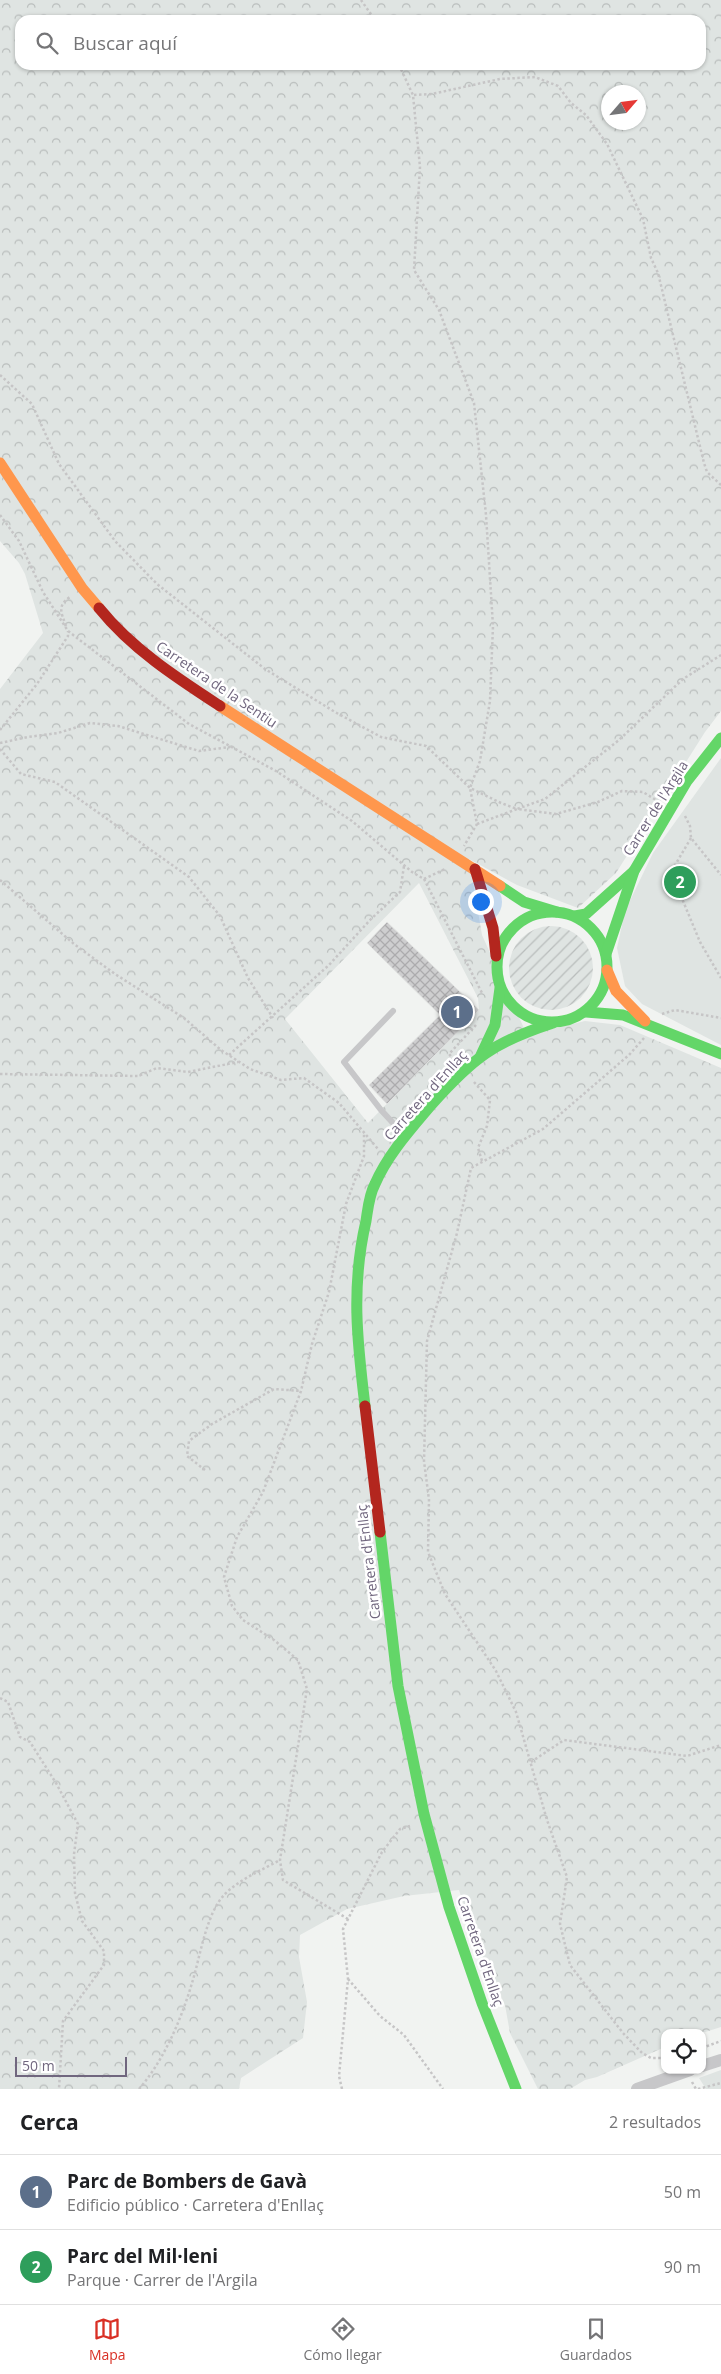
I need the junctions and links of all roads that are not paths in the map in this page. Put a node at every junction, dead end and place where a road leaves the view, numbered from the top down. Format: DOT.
graph roads {
  1 [pos="0,463"];
  2 [pos="721,738"];
  3 [pos="475,869"];
  4 [pos="634,871"];
  5 [pos="557,912"];
  6 [pos="575,916"];
  7 [pos="606,954"];
  8 [pos="497,960"];
  9 [pos="608,970"];
  10 [pos="500,988"];
  11 [pos="393,1011"];
  12 [pos="586,1012"];
  13 [pos="553,1023"];
  14 [pos="649,1024"];
  15 [pos="721,1054"];
  16 [pos="481,1055"];
  17 [pos="406,1137"];
  18 [pos="721,2060"];
  19 [pos="706,2065"];
  20 [pos="679,2074"];
  21 [pos="516,2089"];
  22 [pos="638,2089"];
  1 -- 3 [label="street, Carretera de la Sentiu"];
  2 -- 4 [label="street, Carrer de l'Argila"];
  3 -- 5 [label="street, Carretera de la Sentiu"];
  3 -- 8 [label="street"];
  4 -- 6 [label="street, Carrer de l'Argila"];
  4 -- 7 [label="street, Carrer de l'Argila"];
  5 -- 6 [label="street"];
  5 -- 8 [label="street"];
  6 -- 7 [label="street"];
  7 -- 9 [label="street"];
  8 -- 10 [label="street"];
  9 -- 12 [label="street"];
  9 -- 14 [label="street"];
  10 -- 13 [label="street"];
  10 -- 16 [label="street, Carretera d'Enllaç"];
  11 -- 17 [label="lane"];
  12 -- 13 [label="street"];
  12 -- 14 [label="street"];
  13 -- 16 [label="street, Carretera d'Enllaç"];
  14 -- 15 [label="street"];
  16 -- 17 [label="street, Carretera d'Enllaç"];
  17 -- 21 [label="street, Carretera d'Enllaç"];
  18 -- 19 [label="street"];
  20 -- 22 [label="street"];
}
